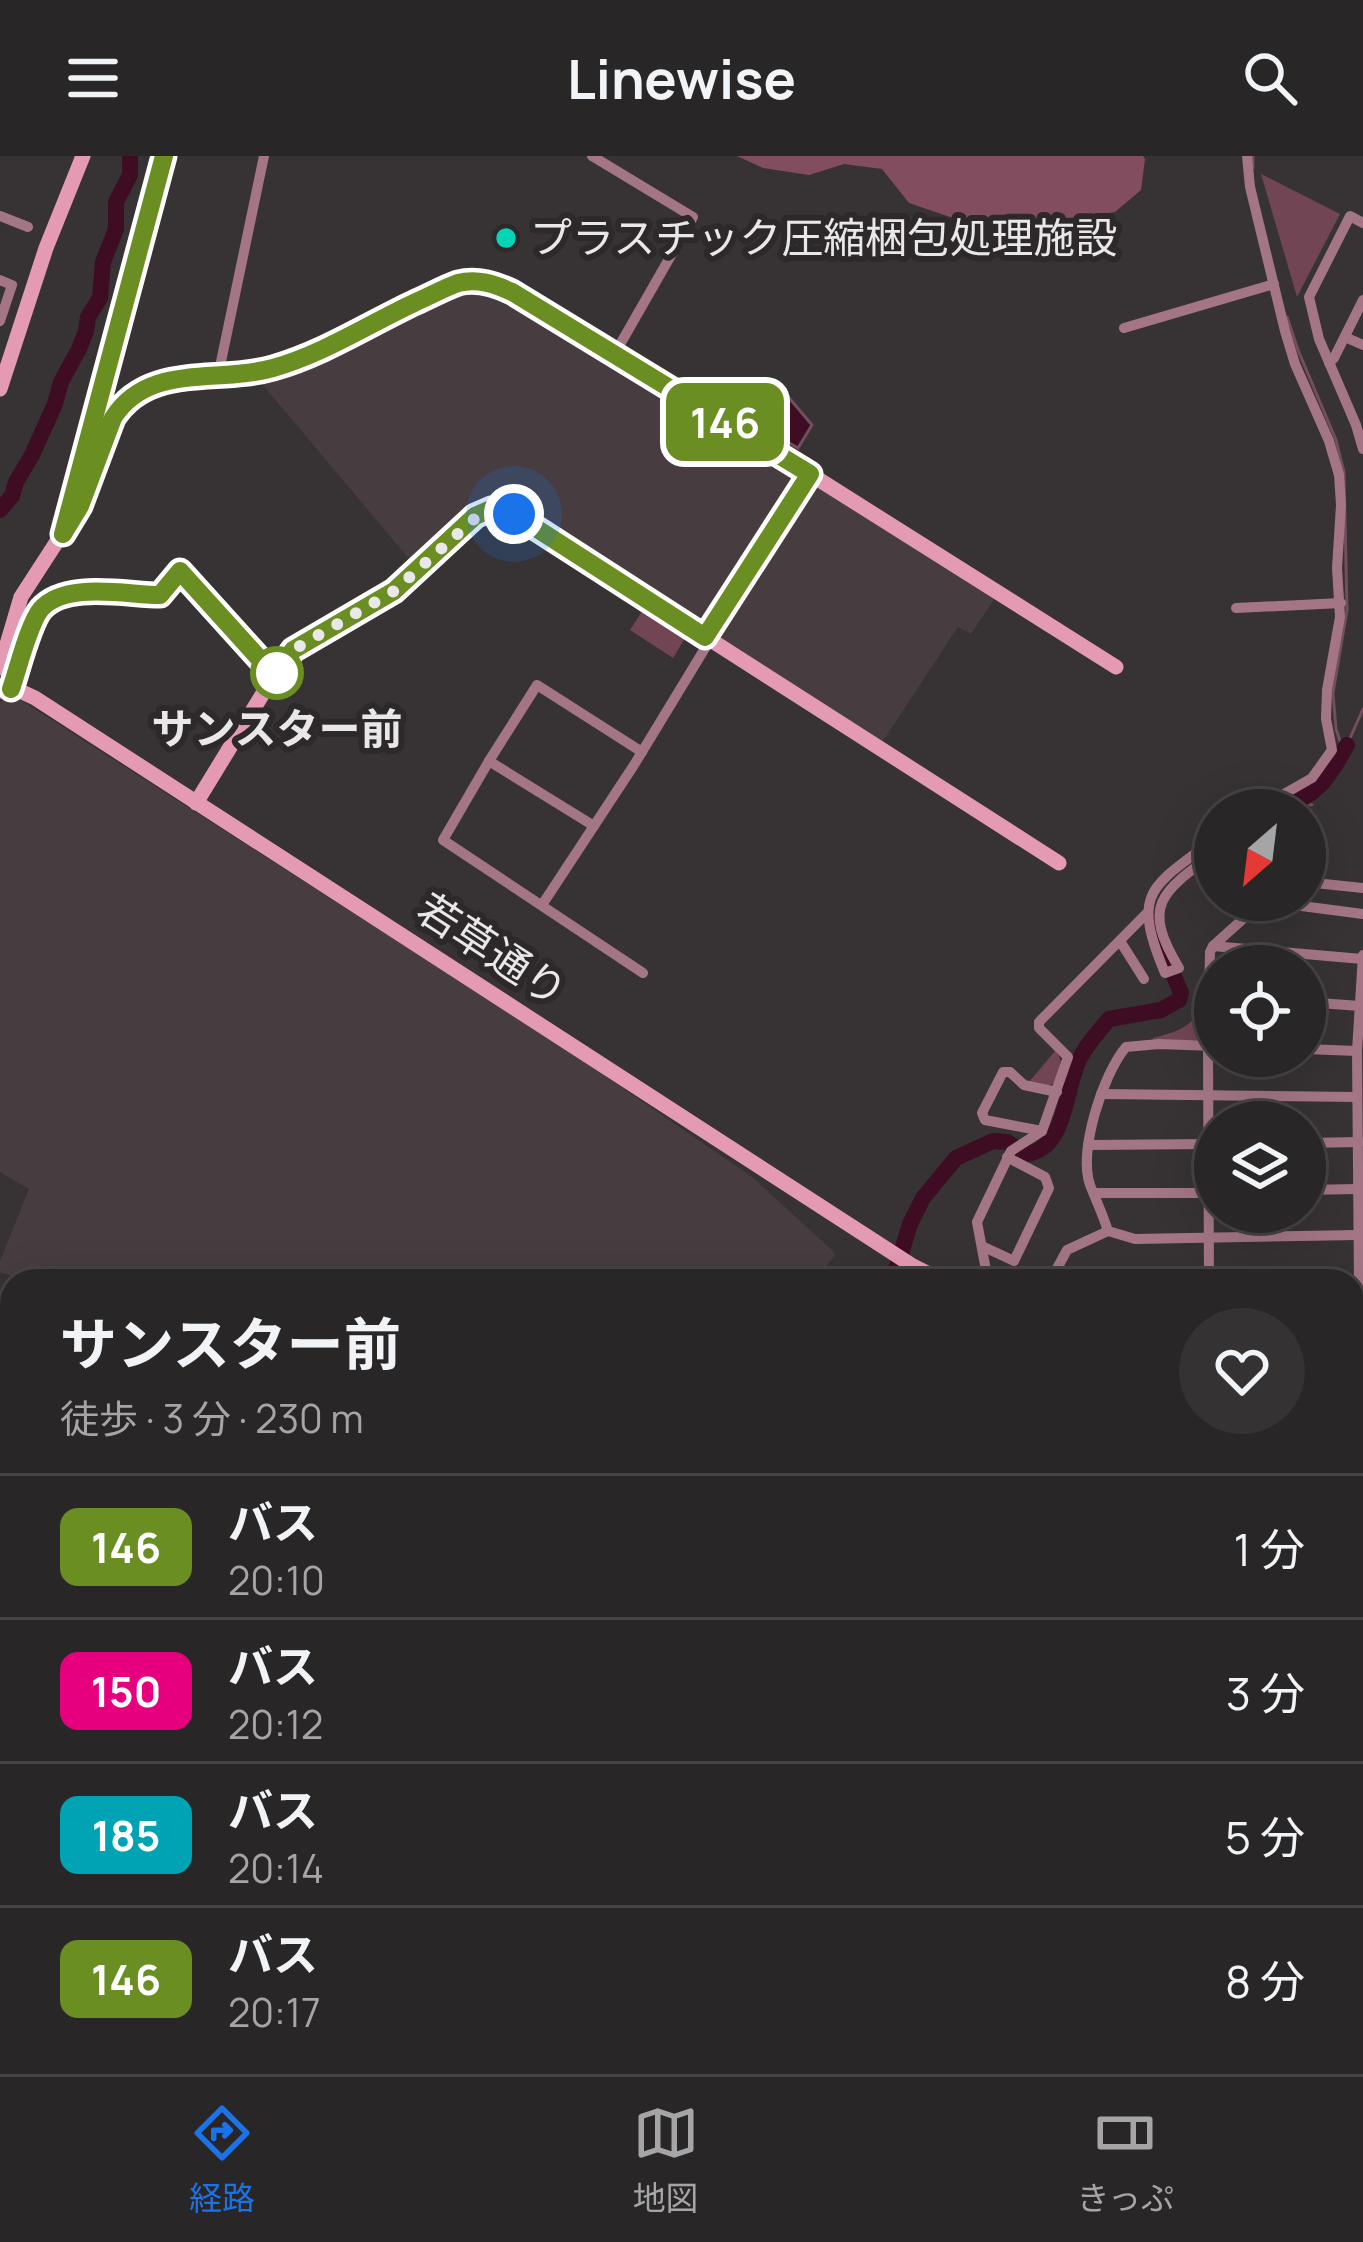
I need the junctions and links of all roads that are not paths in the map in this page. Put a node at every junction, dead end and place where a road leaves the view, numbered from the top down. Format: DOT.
graph roads {
  1 [pos="83,156"];
  2 [pos="164,156"];
  3 [pos="264,156"];
  4 [pos="592,156"];
  5 [pos="1247,156"];
  6 [pos="0,216"];
  7 [pos="1363,223"];
  8 [pos="28,227"];
  9 [pos="0,280"];
  10 [pos="1274,284"];
  11 [pos="1363,300"];
  12 [pos="0,321"];
  13 [pos="1124,328"];
  14 [pos="1345,337"];
  15 [pos="1363,344"];
  16 [pos="614,355"];
  17 [pos="1329,363"];
  18 [pos="218,376"];
  19 [pos="0,389"];
  20 [pos="1345,399"];
  21 [pos="1363,404"];
  22 [pos="1363,449"];
  23 [pos="810,474"];
  24 [pos="63,534"];
  25 [pos="1341,603"];
  26 [pos="1236,608"];
  27 [pos="708,639"];
  28 [pos="1116,667"];
  29 [pos="0,668"];
  30 [pos="275,676"];
  31 [pos="6,690"];
  32 [pos="642,752"];
  33 [pos="489,761"];
  34 [pos="1293,789"];
  35 [pos="196,803"];
  36 [pos="594,826"];
  37 [pos="1194,856"];
  38 [pos="1059,863"];
  39 [pos="1194,870"];
  40 [pos="1326,885"];
  41 [pos="1363,889"];
  42 [pos="542,905"];
  43 [pos="1326,909"];
  44 [pos="1147,913"];
  45 [pos="1363,914"];
  46 [pos="1241,921"];
  47 [pos="1120,941"];
  48 [pos="1214,945"];
  49 [pos="1326,954"];
  50 [pos="1363,957"];
  51 [pos="643,973"];
  52 [pos="1144,980"];
  53 [pos="1326,1004"];
  54 [pos="1360,1006"];
  55 [pos="1194,1045"];
  56 [pos="1326,1050"];
  57 [pos="1358,1051"];
  58 [pos="1209,1077"];
  59 [pos="1058,1092"];
  60 [pos="1101,1094"];
  61 [pos="1208,1096"];
  62 [pos="1357,1097"];
  63 [pos="1208,1101"];
  64 [pos="1042,1131"];
  65 [pos="1360,1142"];
  66 [pos="1326,1143"];
  67 [pos="1194,1144"];
  68 [pos="1088,1145"];
  69 [pos="1012,1151"];
  70 [pos="1357,1189"];
  71 [pos="1326,1190"];
  72 [pos="1095,1193"];
  73 [pos="1194,1193"];
  74 [pos="1108,1231"];
  75 [pos="1209,1233"];
  76 [pos="1357,1235"];
  77 [pos="1209,1238"];
  78 [pos="984,1247"];
  79 [pos="904,1261"];
  80 [pos="903,1269"];
  81 [pos="920,1269"];
  82 [pos="985,1269"];
  83 [pos="1057,1269"];
  84 [pos="1209,1269"];
  85 [pos="1358,1269"];
  1 -- 19 [label="street"];
  2 -- 24 [label="street"];
  3 -- 18 [label="street"];
  4 -- 16 [label="street"];
  5 -- 10 [label="street"];
  6 -- 8 [label="street"];
  7 -- 17 [label="street"];
  9 -- 12 [label="street"];
  10 -- 13 [label="street"];
  10 -- 25 [label="street"];
  11 -- 14 [label="street"];
  14 -- 15 [label="street"];
  14 -- 17 [label="street"];
  16 -- 18 [label="street"];
  16 -- 23 [label="street"];
  17 -- 20 [label="street"];
  18 -- 24 [label="street"];
  20 -- 21 [label="street"];
  20 -- 22 [label="street"];
  23 -- 27 [label="street"];
  23 -- 28 [label="street"];
  24 -- 29 [label="street"];
  25 -- 26 [label="street"];
  25 -- 34 [label="street"];
  27 -- 30 [label="street"];
  27 -- 32 [label="street"];
  27 -- 38 [label="street"];
  30 -- 31 [label="street"];
  30 -- 35 [label="street"];
  31 -- 35 [label="street, 若草通り"];
  32 -- 33 [label="street"];
  32 -- 36 [label="street"];
  33 -- 36 [label="street"];
  33 -- 42 [label="street"];
  35 -- 79 [label="street, 若草通り"];
  36 -- 42 [label="street"];
  37 -- 44 [label="street"];
  39 -- 44 [label="street"];
  40 -- 41 [label="street"];
  42 -- 51 [label="street"];
  43 -- 45 [label="street"];
  44 -- 47 [label="street"];
  46 -- 48 [label="street"];
  47 -- 52 [label="street"];
  47 -- 59 [label="street"];
  49 -- 50 [label="street"];
  50 -- 54 [label="street"];
  53 -- 54 [label="street"];
  54 -- 57 [label="street"];
  55 -- 60 [label="street"];
  56 -- 57 [label="street"];
  57 -- 62 [label="street"];
  58 -- 61 [label="street"];
  59 -- 64 [label="street"];
  59 -- 64 [label="street"];
  60 -- 61 [label="street"];
  60 -- 68 [label="street"];
  61 -- 62 [label="street"];
  61 -- 63 [label="street"];
  62 -- 65 [label="street"];
  64 -- 69 [label="street"];
  65 -- 66 [label="street"];
  65 -- 70 [label="street"];
  67 -- 68 [label="street"];
  68 -- 72 [label="street"];
  69 -- 78 [label="street"];
  69 -- 78 [label="street"];
  70 -- 71 [label="street"];
  70 -- 76 [label="street"];
  72 -- 73 [label="street"];
  72 -- 74 [label="street"];
  74 -- 77 [label="street"];
  74 -- 83 [label="street"];
  75 -- 77 [label="street"];
  76 -- 77 [label="street"];
  76 -- 85 [label="street"];
  77 -- 84 [label="street"];
  78 -- 82 [label="street"];
  79 -- 80 [label="street"];
  79 -- 81 [label="street, 若草通り"];
}
